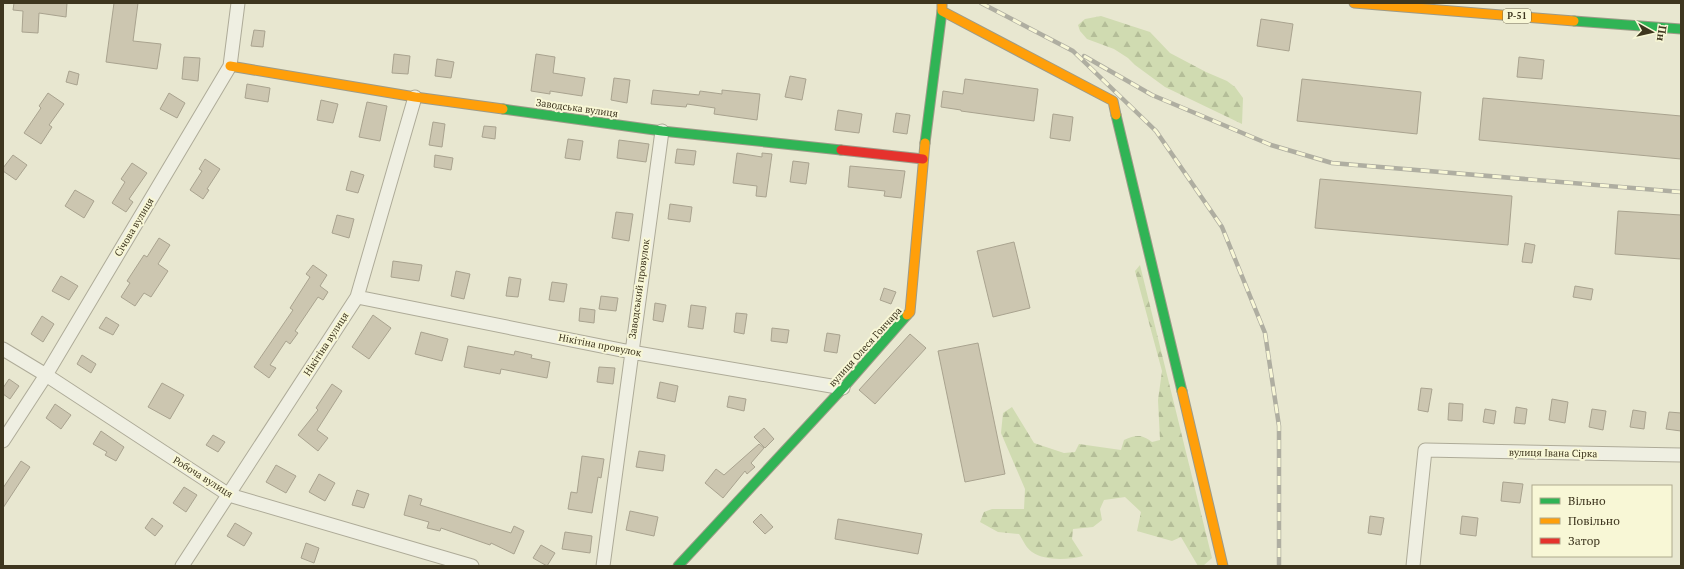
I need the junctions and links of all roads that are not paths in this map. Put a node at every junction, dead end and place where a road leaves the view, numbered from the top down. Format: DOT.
graph roads {
  1 [pos="238,3"];
  2 [pos="1354,3"];
  3 [pos="1399,5"];
  4 [pos="942,7"];
  5 [pos="1681,29"];
  6 [pos="230,66"];
  7 [pos="415,97"];
  8 [pos="662,131"];
  9 [pos="923,159"];
  10 [pos="357,297"];
  11 [pos="3,349"];
  12 [pos="631,352"];
  13 [pos="46,375"];
  14 [pos="843,388"];
  15 [pos="3,441"];
  16 [pos="1681,455"];
  17 [pos="229,495"];
  18 [pos="182,566"];
  19 [pos="472,566"];
  20 [pos="603,566"];
  21 [pos="678,566"];
  22 [pos="1223,566"];
  23 [pos="1413,566"];
  1 -- 6 [label="street, Січова вулиця"];
  2 -- 3 [label="street, Р-51"];
  3 -- 5 [label="street, Р-51"];
  4 -- 9 [label="street, вулиця Олеся Гончара"];
  4 -- 22 [label="street"];
  6 -- 7 [label="street, Заводська вулиця"];
  6 -- 13 [label="street, Січова вулиця"];
  7 -- 8 [label="street, Заводська вулиця"];
  7 -- 10 [label="street, Нікітіна вулиця"];
  8 -- 9 [label="street, Заводська вулиця"];
  8 -- 12 [label="street, Заводський провулок"];
  9 -- 14 [label="street, вулиця Олеся Гончара"];
  10 -- 12 [label="street, Нікітіна провулок"];
  10 -- 17 [label="street, Нікітіна вулиця"];
  11 -- 13 [label="street, Робоча вулиця"];
  12 -- 14 [label="street, Нікітіна провулок"];
  12 -- 20 [label="street, Заводський провулок"];
  13 -- 15 [label="street, Січова вулиця"];
  13 -- 17 [label="street, Робоча вулиця"];
  14 -- 21 [label="street, вулиця Олеся Гончара"];
  16 -- 23 [label="street, вулиця Івана Сірка"];
  17 -- 18 [label="street, Нікітіна вулиця"];
  17 -- 19 [label="street, Робоча вулиця"];
}
